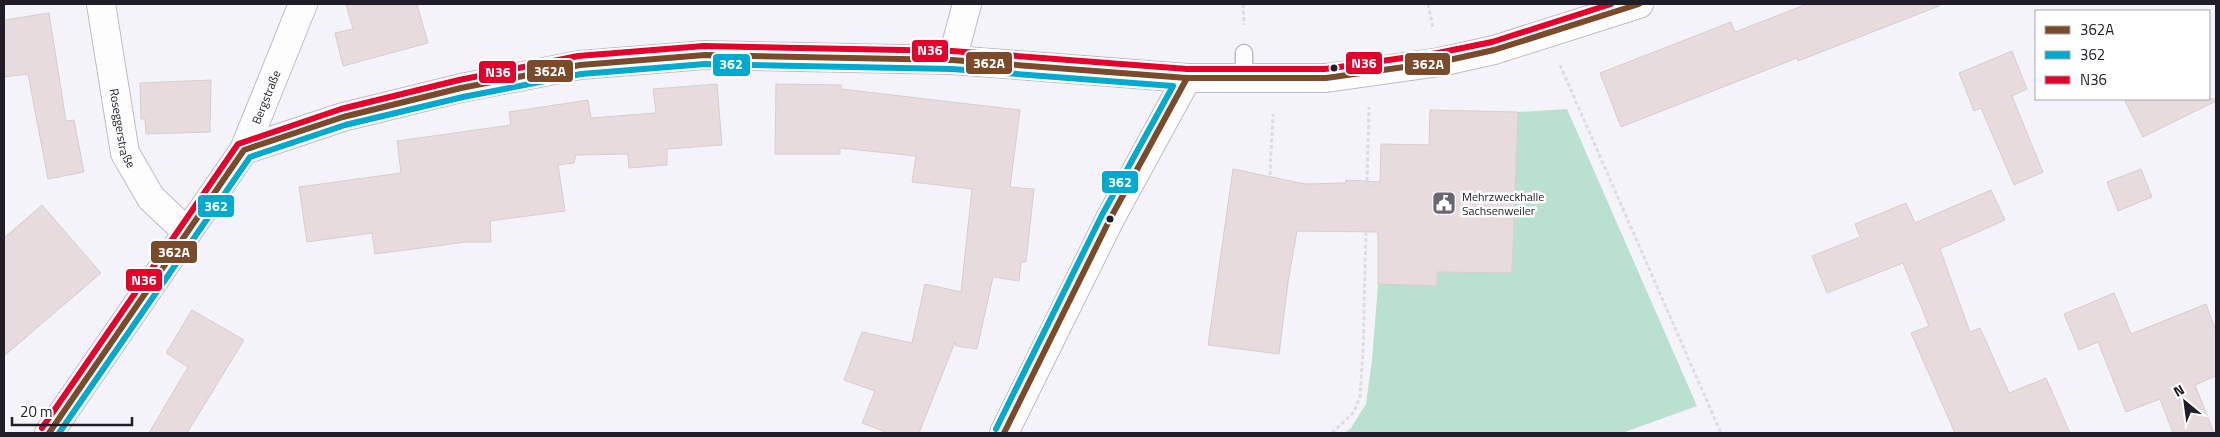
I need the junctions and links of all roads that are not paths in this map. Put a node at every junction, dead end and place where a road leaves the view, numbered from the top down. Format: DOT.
graph roads {
  1 [pos="101,4"];
  2 [pos="303,4"];
  3 [pos="967,4"];
  4 [pos="1639,4"];
  5 [pos="952,60"];
  6 [pos="1187,78"];
  7 [pos="244,150"];
  8 [pos="188,232"];
  9 [pos="49,433"];
  10 [pos="1004,433"];
  1 -- 8 [label="street, Roseggerstraße"];
  2 -- 7 [label="street, Bergstraße"];
  3 -- 5 [label="street"];
  4 -- 6 [label="street"];
  5 -- 6 [label="street"];
  5 -- 7 [label="street"];
  6 -- 10 [label="street"];
  7 -- 8 [label="street, Bergstraße"];
  8 -- 9 [label="street, Bergstraße"];
}
